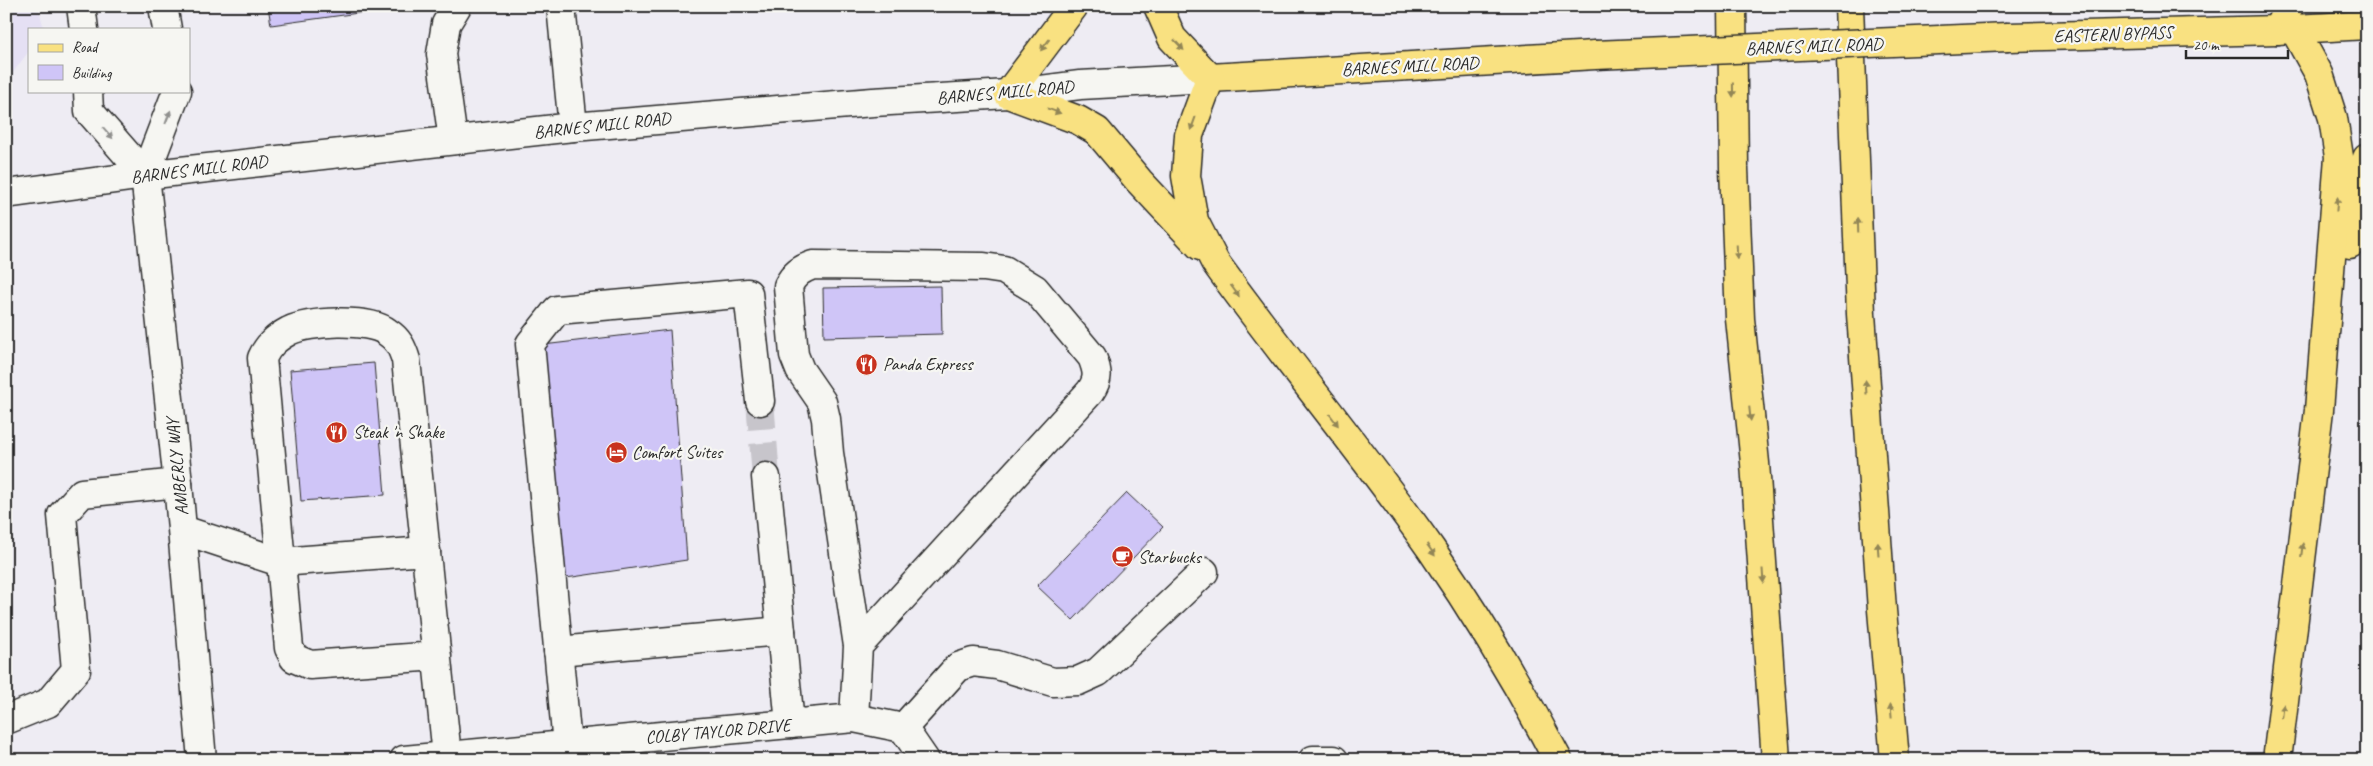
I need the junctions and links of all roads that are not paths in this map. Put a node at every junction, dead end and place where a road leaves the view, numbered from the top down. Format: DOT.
graph roads {
  1 [pos="81,6"];
  2 [pos="163,6"];
  3 [pos="457,6"];
  4 [pos="561,6"];
  5 [pos="1074,6"];
  6 [pos="1158,6"];
  7 [pos="1732,6"];
  8 [pos="1850,6"];
  9 [pos="2287,22"];
  10 [pos="2367,25"];
  11 [pos="84,28"];
  12 [pos="167,28"];
  13 [pos="2008,37"];
  14 [pos="1210,78"];
  15 [pos="88,92"];
  16 [pos="177,92"];
  17 [pos="1008,94"];
  18 [pos="572,127"];
  19 [pos="454,140"];
  20 [pos="2367,158"];
  21 [pos="145,175"];
  22 [pos="6,194"];
  23 [pos="1215,262"];
  24 [pos="760,401"];
  25 [pos="2319,410"];
  26 [pos="766,477"];
  27 [pos="178,483"];
  28 [pos="183,530"];
  29 [pos="426,550"];
  30 [pos="280,562"];
  31 [pos="1204,572"];
  32 [pos="781,631"];
  33 [pos="858,646"];
  34 [pos="558,651"];
  35 [pos="437,656"];
  36 [pos="854,718"];
  37 [pos="6,720"];
  38 [pos="790,724"];
  39 [pos="903,728"];
  40 [pos="576,750"];
  41 [pos="447,756"];
  42 [pos="202,760"];
  43 [pos="404,760"];
  44 [pos="925,760"];
  45 [pos="1313,760"];
  46 [pos="1334,760"];
  47 [pos="1558,760"];
  48 [pos="1776,760"];
  49 [pos="1895,760"];
  50 [pos="2277,760"];
  1 -- 11 [label="street"];
  2 -- 12 [label="street"];
  3 -- 19 [label="street"];
  4 -- 18 [label="street"];
  5 -- 17 [label="main road, one-way"];
  6 -- 14 [label="main road, one-way"];
  7 -- 48 [label="main road, one-way"];
  49 -- 8 [label="main road, one-way"];
  9 -- 10 [label="main road, EASTERN BYPASS"];
  9 -- 13 [label="main road, EASTERN BYPASS"];
  25 -- 9 [label="main road, one-way"];
  13 -- 14 [label="main road, BARNES MILL ROAD, bridge"];
  14 -- 17 [label="street, BARNES MILL ROAD"];
  14 -- 23 [label="main road, one-way"];
  15 -- 21 [label="street, one-way"];
  21 -- 16 [label="street, one-way"];
  17 -- 18 [label="street, BARNES MILL ROAD"];
  17 -- 23 [label="main road, one-way"];
  18 -- 19 [label="street, BARNES MILL ROAD"];
  19 -- 21 [label="street, BARNES MILL ROAD"];
  20 -- 25 [label="main road"];
  21 -- 22 [label="street, BARNES MILL ROAD"];
  21 -- 27 [label="street, AMBERLY WAY"];
  23 -- 47 [label="main road, one-way"];
  24 -- 34 [label="street"];
  50 -- 25 [label="main road, one-way"];
  26 -- 32 [label="street"];
  27 -- 28 [label="street, AMBERLY WAY"];
  27 -- 37 [label="street"];
  28 -- 30 [label="street"];
  28 -- 42 [label="street, AMBERLY WAY"];
  29 -- 30 [label="street"];
  29 -- 30 [label="street"];
  29 -- 35 [label="street"];
  30 -- 35 [label="street"];
  31 -- 39 [label="street"];
  32 -- 34 [label="street"];
  32 -- 38 [label="street"];
  33 -- 33 [label="street"];
  33 -- 36 [label="street"];
  34 -- 40 [label="street"];
  35 -- 41 [label="street"];
  36 -- 38 [label="street, COLBY TAYLOR DRIVE"];
  36 -- 39 [label="street, COLBY TAYLOR DRIVE"];
  38 -- 40 [label="street, COLBY TAYLOR DRIVE"];
  39 -- 44 [label="street"];
  40 -- 41 [label="street, COLBY TAYLOR DRIVE"];
  41 -- 43 [label="street, COLBY TAYLOR DRIVE"];
  45 -- 46 [label="street"];
}
